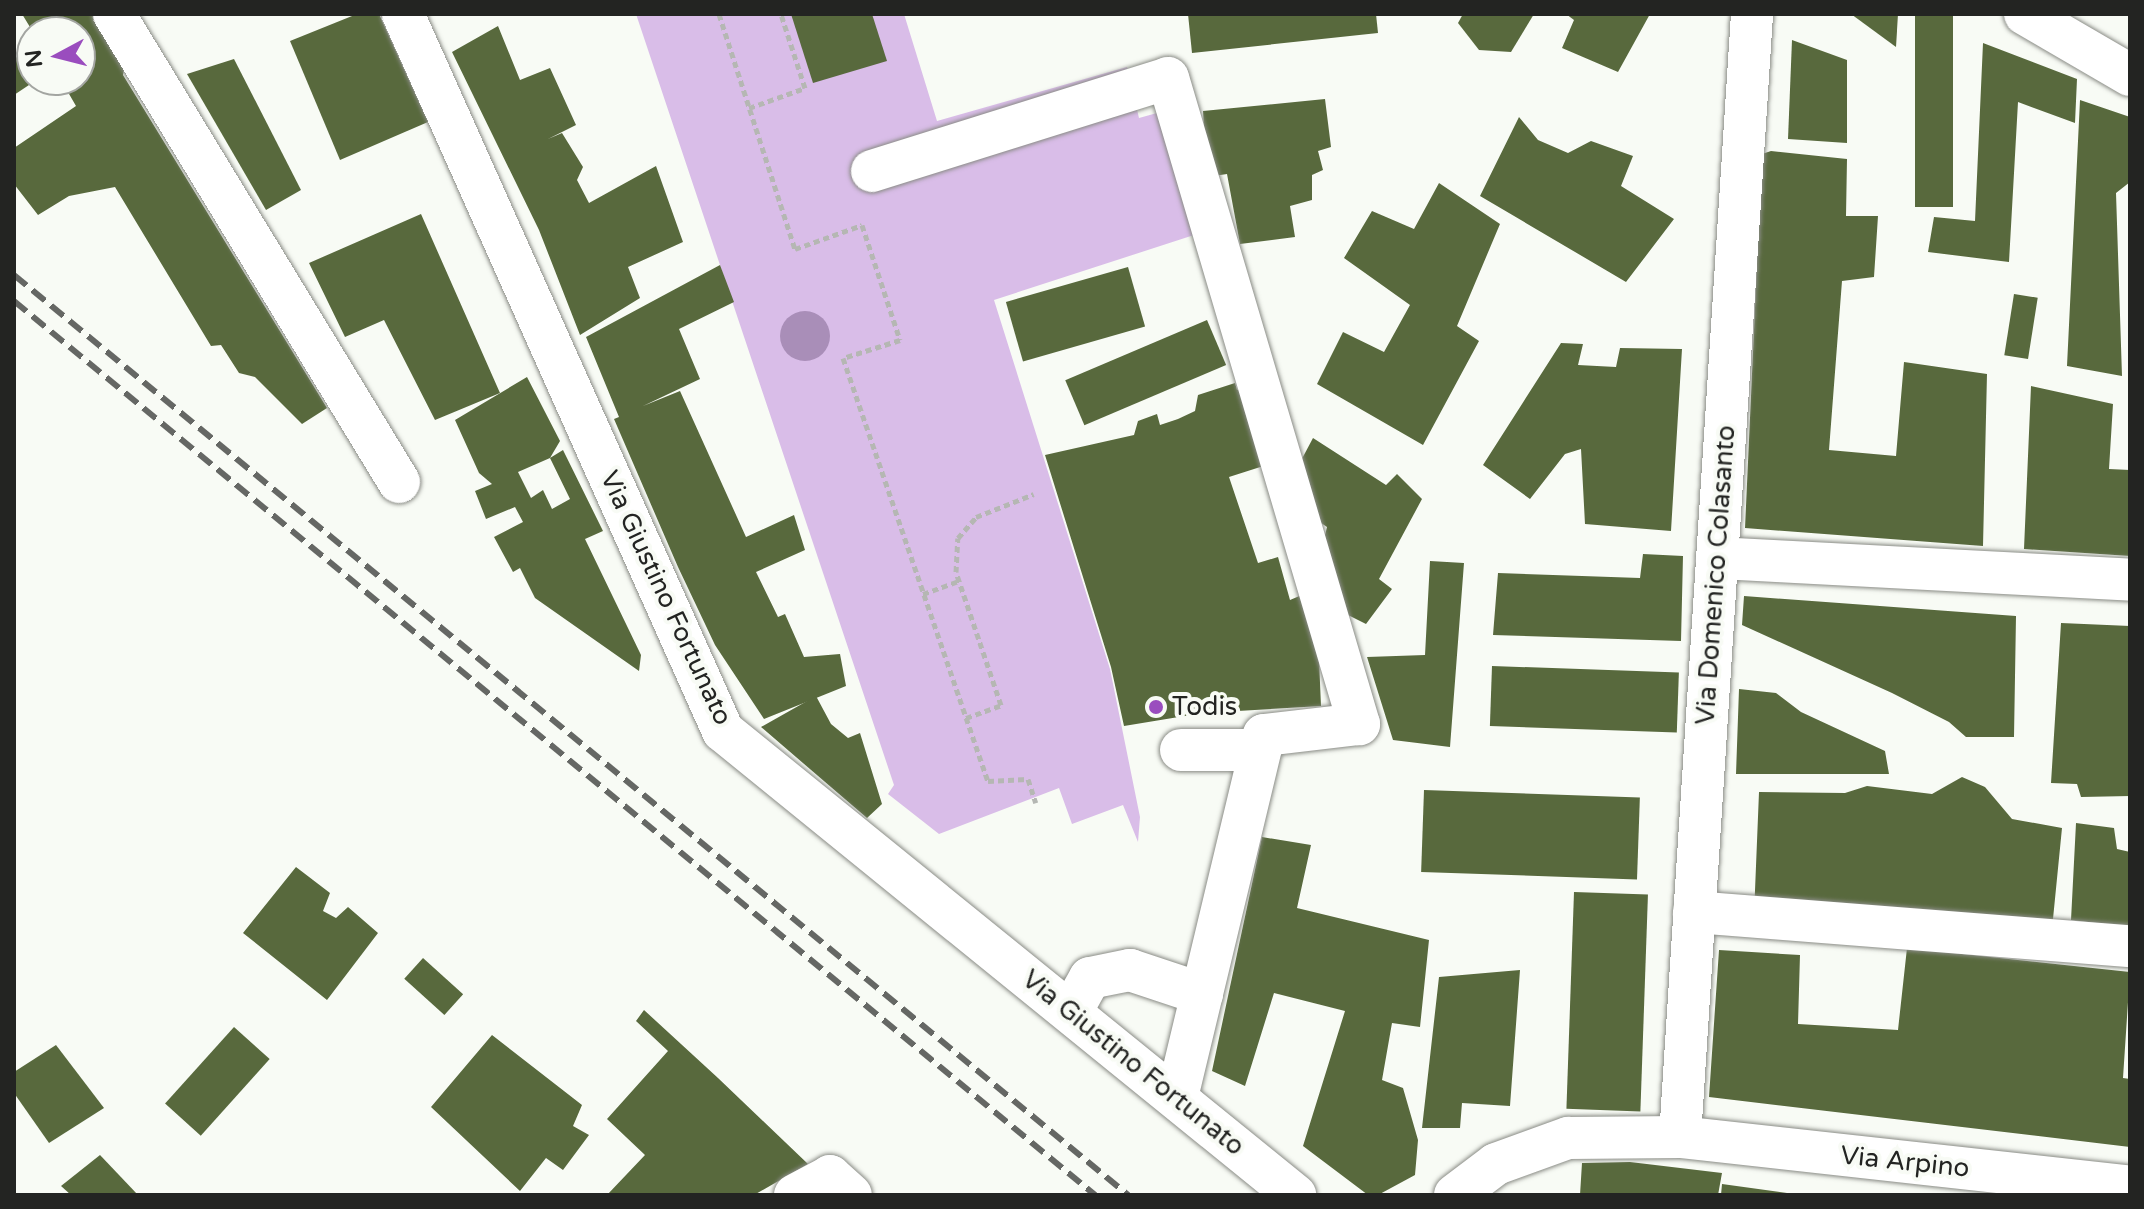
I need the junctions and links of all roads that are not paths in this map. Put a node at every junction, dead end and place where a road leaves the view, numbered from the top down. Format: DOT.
graph roads {
  1 [pos="114,14"];
  2 [pos="403,14"];
  3 [pos="1752,14"];
  4 [pos="2025,14"];
  5 [pos="2130,75"];
  6 [pos="872,171"];
  7 [pos="399,482"];
  8 [pos="1717,558"];
  9 [pos="2130,580"];
  10 [pos="1181,750"];
  11 [pos="1260,750"];
  12 [pos="1694,912"];
  13 [pos="2130,946"];
  14 [pos="1202,994"];
  15 [pos="1071,1012"];
  16 [pos="1177,1098"];
  17 [pos="1680,1137"];
  18 [pos="2130,1187"];
  19 [pos="795,1195"];
  20 [pos="851,1195"];
  21 [pos="1295,1195"];
  22 [pos="1455,1195"];
  1 -- 7 [label="street"];
  2 -- 15 [label="street, Via Giustino Fortunato"];
  3 -- 8 [label="street, Via Domenico Colasanto"];
  4 -- 5 [label="street"];
  6 -- 11 [label="street"];
  8 -- 9 [label="street"];
  8 -- 12 [label="street, Via Domenico Colasanto"];
  10 -- 11 [label="street"];
  11 -- 14 [label="street"];
  12 -- 13 [label="street"];
  12 -- 17 [label="street, Via Domenico Colasanto"];
  14 -- 15 [label="street"];
  14 -- 16 [label="street"];
  15 -- 16 [label="street, Via Giustino Fortunato"];
  16 -- 21 [label="street, Via Giustino Fortunato"];
  17 -- 18 [label="street, Via Arpino"];
  17 -- 22 [label="street, Via Arpino"];
  19 -- 20 [label="street"];
}
